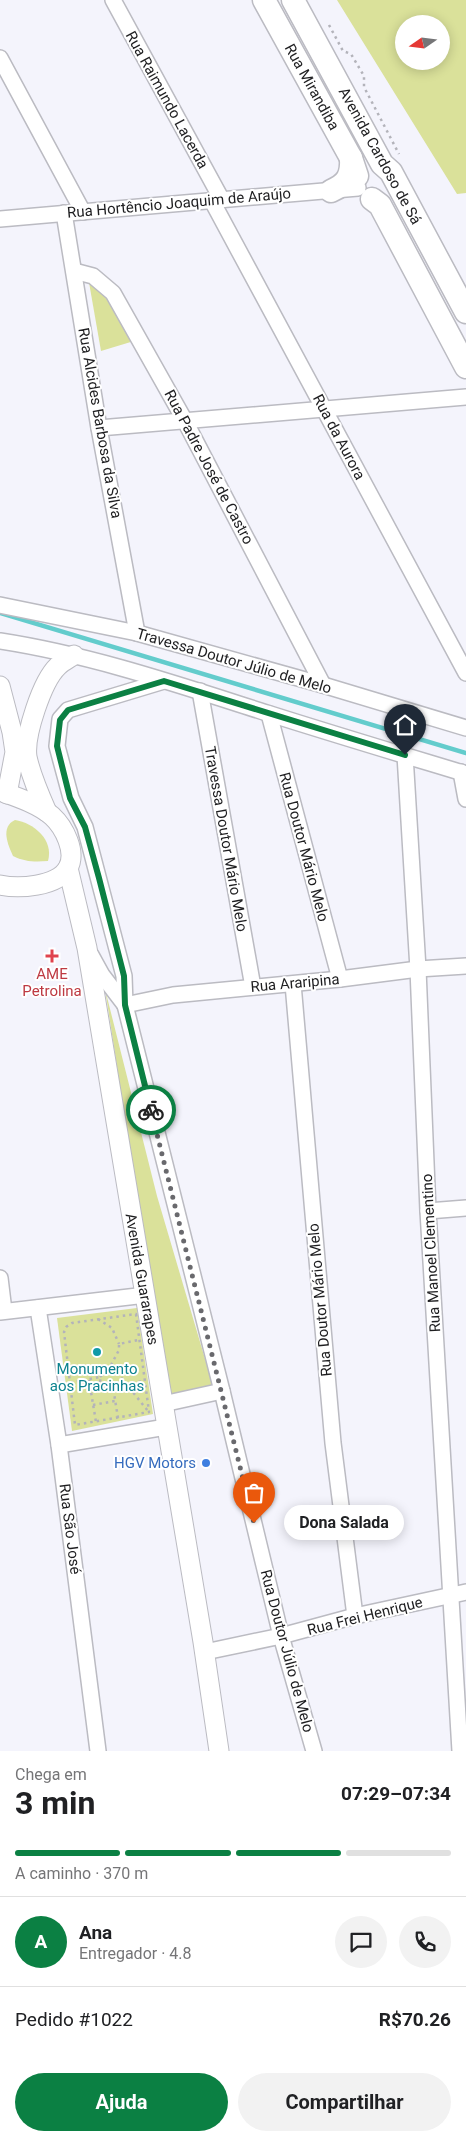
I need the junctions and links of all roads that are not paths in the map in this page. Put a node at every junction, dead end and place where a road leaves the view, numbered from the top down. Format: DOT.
graph roads {
  1 [pos="113,0"];
  2 [pos="264,0"];
  3 [pos="293,0"];
  4 [pos="0,58"];
  5 [pos="392,167"];
  6 [pos="360,181"];
  7 [pos="330,191"];
  8 [pos="217,200"];
  9 [pos="83,212"];
  10 [pos="64,213"];
  11 [pos="0,219"];
  12 [pos="74,271"];
  13 [pos="466,312"];
  14 [pos="466,367"];
  15 [pos="466,397"];
  16 [pos="323,408"];
  17 [pos="185,421"];
  18 [pos="99,428"];
  19 [pos="0,605"];
  20 [pos="137,633"];
  21 [pos="0,641"];
  22 [pos="74,655"];
  23 [pos="466,673"];
  24 [pos="164,681"];
  25 [pos="323,685"];
  26 [pos="0,686"];
  27 [pos="200,691"];
  28 [pos="269,714"];
  29 [pos="466,728"];
  30 [pos="405,755"];
  31 [pos="464,773"];
  32 [pos="4,793"];
  33 [pos="466,799"];
  34 [pos="46,812"];
  35 [pos="68,868"];
  36 [pos="0,885"];
  37 [pos="87,948"];
  38 [pos="466,966"];
  39 [pos="418,970"];
  40 [pos="340,980"];
  41 [pos="292,984"];
  42 [pos="253,987"];
  43 [pos="125,1005"];
  44 [pos="466,1208"];
  45 [pos="428,1211"];
  46 [pos="0,1278"];
  47 [pos="146,1295"];
  48 [pos="38,1308"];
  49 [pos="2,1311"];
  50 [pos="222,1391"];
  51 [pos="156,1408"];
  52 [pos="166,1427"];
  53 [pos="59,1445"];
  54 [pos="459,1594"];
  55 [pos="355,1616"];
  56 [pos="281,1636"];
  57 [pos="205,1652"];
  58 [pos="98,1751"];
  59 [pos="219,1751"];
  60 [pos="314,1751"];
  61 [pos="460,1751"];
  1 -- 8 [label="street, Rua Raimundo Lacerda"];
  2 -- 6 [label="highway, Rua Mirandiba"];
  3 -- 5 [label="highway, Avenida Cardoso de Sá"];
  4 -- 9 [label="street"];
  5 -- 6 [label="highway"];
  5 -- 6 [label="highway"];
  5 -- 13 [label="highway, Avenida Cardoso de Sá"];
  6 -- 7 [label="street, Rua Hortêncio Joaquim de Araújo"];
  6 -- 7 [label="highway"];
  6 -- 14 [label="highway, Rua Mirandiba"];
  7 -- 8 [label="street, Rua Hortêncio Joaquim de Araújo"];
  8 -- 9 [label="street, Rua Hortêncio Joaquim de Araújo"];
  8 -- 16 [label="street, Rua da Aurora"];
  9 -- 10 [label="street, Rua Hortêncio Joaquim de Araújo"];
  10 -- 11 [label="street, Rua Hortêncio Joaquim de Araújo"];
  10 -- 12 [label="street, Rua Alcides Barbosa da Silva"];
  12 -- 17 [label="street, Rua Padre José de Castro"];
  12 -- 18 [label="street, Rua Alcides Barbosa da Silva"];
  15 -- 16 [label="street"];
  16 -- 17 [label="street"];
  16 -- 23 [label="street, Rua da Aurora"];
  17 -- 18 [label="street"];
  17 -- 25 [label="street, Rua Padre José de Castro"];
  18 -- 20 [label="street, Rua Alcides Barbosa da Silva"];
  19 -- 20 [label="street, Travessa Doutor Júlio de Melo"];
  20 -- 25 [label="street, Travessa Doutor Júlio de Melo"];
  21 -- 22 [label="street"];
  22 -- 24 [label="street"];
  22 -- 34 [label="main road"];
  24 -- 27 [label="street"];
  24 -- 43 [label="street, Rua Doutor Júlio de Melo"];
  25 -- 29 [label="street, Travessa Doutor Júlio de Melo"];
  26 -- 32 [label="main road"];
  27 -- 28 [label="street"];
  27 -- 42 [label="street, Travessa Doutor Mário Melo"];
  28 -- 30 [label="street"];
  28 -- 40 [label="street, Rua Doutor Mário Melo"];
  30 -- 31 [label="street"];
  30 -- 39 [label="street, Rua Manoel Clementino"];
  31 -- 33 [label="street"];
  32 -- 34 [label="main road"];
  34 -- 35 [label="main road, Avenida Guararapes"];
  35 -- 36 [label="main road"];
  35 -- 37 [label="main road, Avenida Guararapes"];
  37 -- 43 [label="street"];
  37 -- 47 [label="main road, Avenida Guararapes"];
  38 -- 39 [label="street, Rua Araripina"];
  39 -- 40 [label="street, Rua Araripina"];
  39 -- 45 [label="street, Rua Manoel Clementino"];
  40 -- 41 [label="street, Rua Araripina"];
  41 -- 42 [label="street, Rua Araripina"];
  41 -- 55 [label="street, Rua Doutor Mário Melo"];
  42 -- 43 [label="street, Rua Araripina"];
  43 -- 50 [label="street, Rua Doutor Júlio de Melo"];
  44 -- 45 [label="street"];
  45 -- 54 [label="street, Rua Manoel Clementino"];
  46 -- 49 [label="street"];
  47 -- 48 [label="street"];
  47 -- 51 [label="main road, Avenida Guararapes"];
  48 -- 49 [label="street"];
  48 -- 53 [label="street, Rua São José"];
  50 -- 51 [label="street"];
  50 -- 56 [label="street, Rua Doutor Júlio de Melo"];
  51 -- 52 [label="main road, Avenida Guararapes"];
  52 -- 53 [label="street"];
  52 -- 57 [label="main road, Avenida Guararapes"];
  53 -- 58 [label="street, Rua São José"];
  54 -- 55 [label="street, Rua Frei Henrique"];
  54 -- 61 [label="street, Rua Manoel Clementino"];
  55 -- 56 [label="street, Rua Frei Henrique"];
  56 -- 57 [label="street, Rua Frei Henrique"];
  56 -- 60 [label="street, Rua Doutor Júlio de Melo"];
  57 -- 59 [label="main road, Avenida Guararapes"];
}
